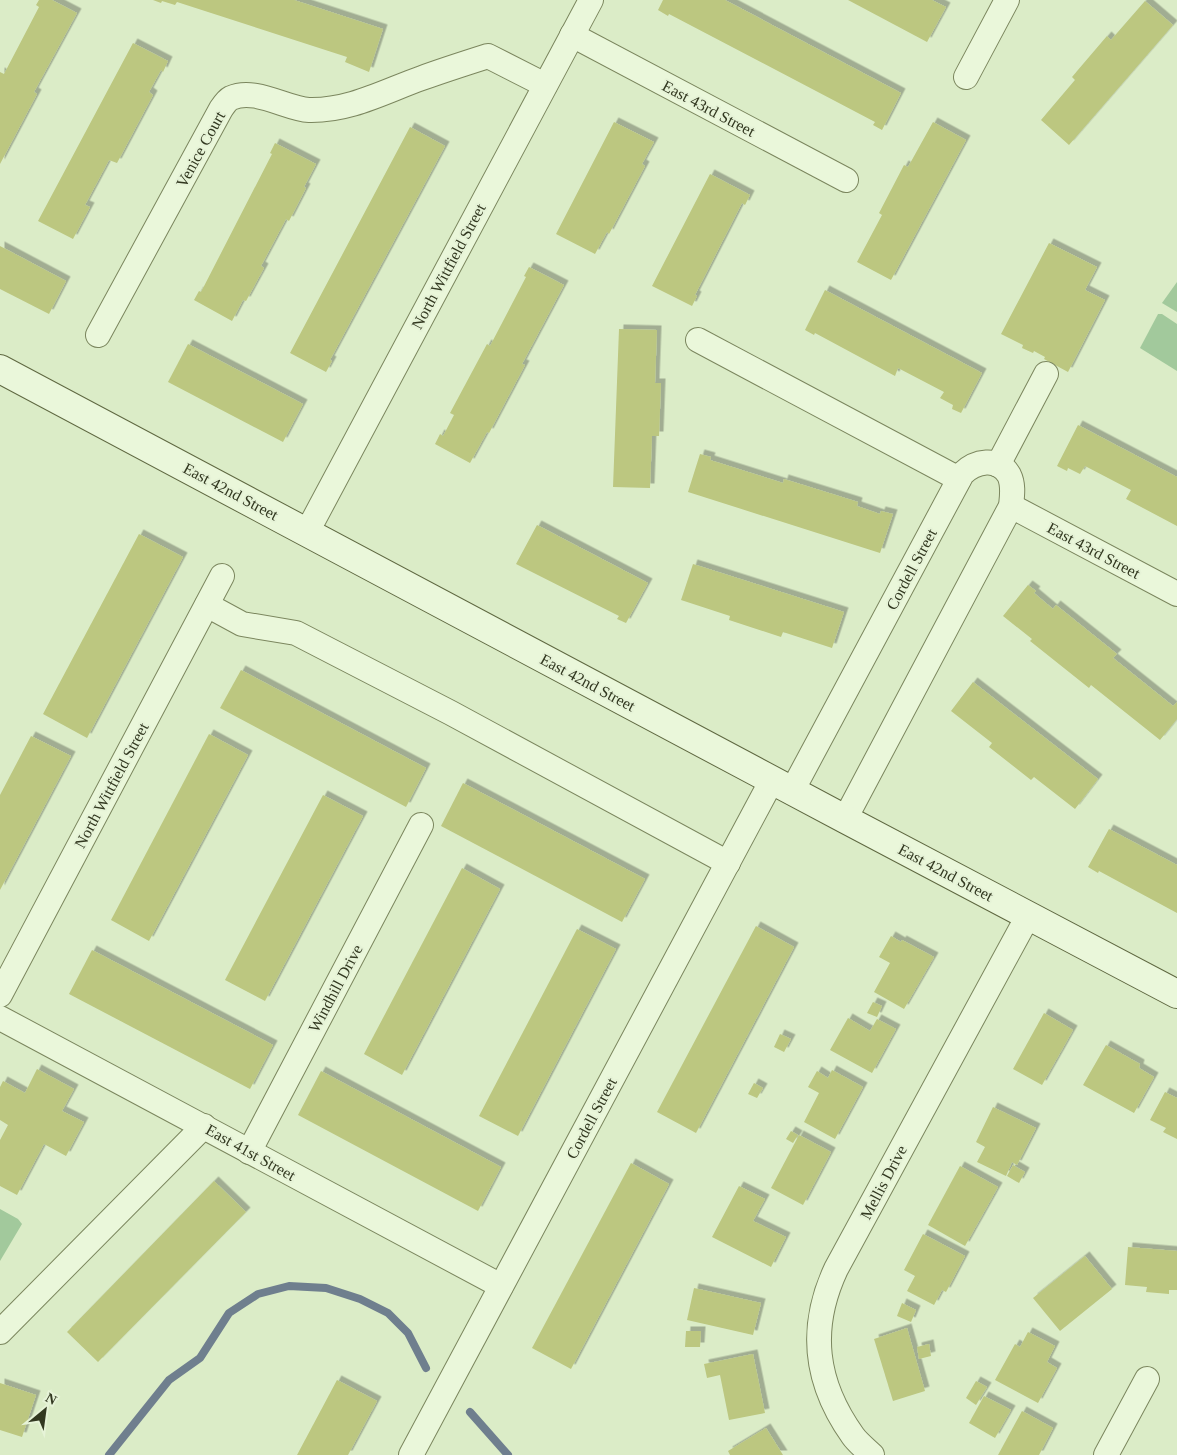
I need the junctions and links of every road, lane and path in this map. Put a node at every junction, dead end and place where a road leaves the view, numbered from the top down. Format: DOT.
graph roads {
  1 [pos="591,0"];
  2 [pos="1007,0"];
  3 [pos="572,35"];
  4 [pos="966,77"];
  5 [pos="545,85"];
  6 [pos="846,180"];
  7 [pos="98,335"];
  8 [pos="698,340"];
  9 [pos="0,369"];
  10 [pos="1046,374"];
  11 [pos="998,465"];
  12 [pos="959,479"];
  13 [pos="1011,506"];
  14 [pos="306,532"];
  15 [pos="222,576"];
  16 [pos="1177,594"];
  17 [pos="207,605"];
  18 [pos="782,786"];
  19 [pos="845,819"];
  20 [pos="421,825"];
  21 [pos="728,863"];
  22 [pos="1028,916"];
  23 [pos="1177,994"];
  24 [pos="0,995"];
  25 [pos="0,1018"];
  26 [pos="204,1126"];
  27 [pos="249,1152"];
  28 [pos="501,1286"];
  29 [pos="0,1332"];
  30 [pos="1147,1379"];
  31 [pos="411,1455"];
  32 [pos="872,1455"];
  33 [pos="1106,1455"];
  1 -- 3 [label="street, North Wittfield Street"];
  2 -- 4 [label="street"];
  3 -- 5 [label="street, North Wittfield Street"];
  3 -- 6 [label="street, East 43rd Street"];
  5 -- 7 [label="street, Venice Court"];
  5 -- 14 [label="street, North Wittfield Street"];
  8 -- 12 [label="street"];
  9 -- 14 [label="street, East 42nd Street"];
  10 -- 11 [label="street"];
  11 -- 12 [label="street, Cordell Street"];
  11 -- 13 [label="street"];
  12 -- 18 [label="street, Cordell Street"];
  13 -- 16 [label="street, East 43rd Street"];
  13 -- 19 [label="street"];
  14 -- 18 [label="street, East 42nd Street"];
  15 -- 17 [label="street, North Wittfield Street"];
  17 -- 21 [label="street"];
  17 -- 24 [label="street, North Wittfield Street"];
  18 -- 19 [label="street, East 42nd Street"];
  18 -- 21 [label="street, Cordell Street"];
  19 -- 22 [label="street, East 42nd Street"];
  20 -- 27 [label="street, Windhill Drive"];
  21 -- 28 [label="street, Cordell Street"];
  22 -- 23 [label="street, East 42nd Street"];
  22 -- 32 [label="street, Mellis Drive"];
  25 -- 26 [label="street, East 41st Street"];
  26 -- 27 [label="street, East 41st Street"];
  26 -- 29 [label="street"];
  27 -- 28 [label="street, East 41st Street"];
  28 -- 31 [label="street, Cordell Street"];
  30 -- 33 [label="street"];
}
